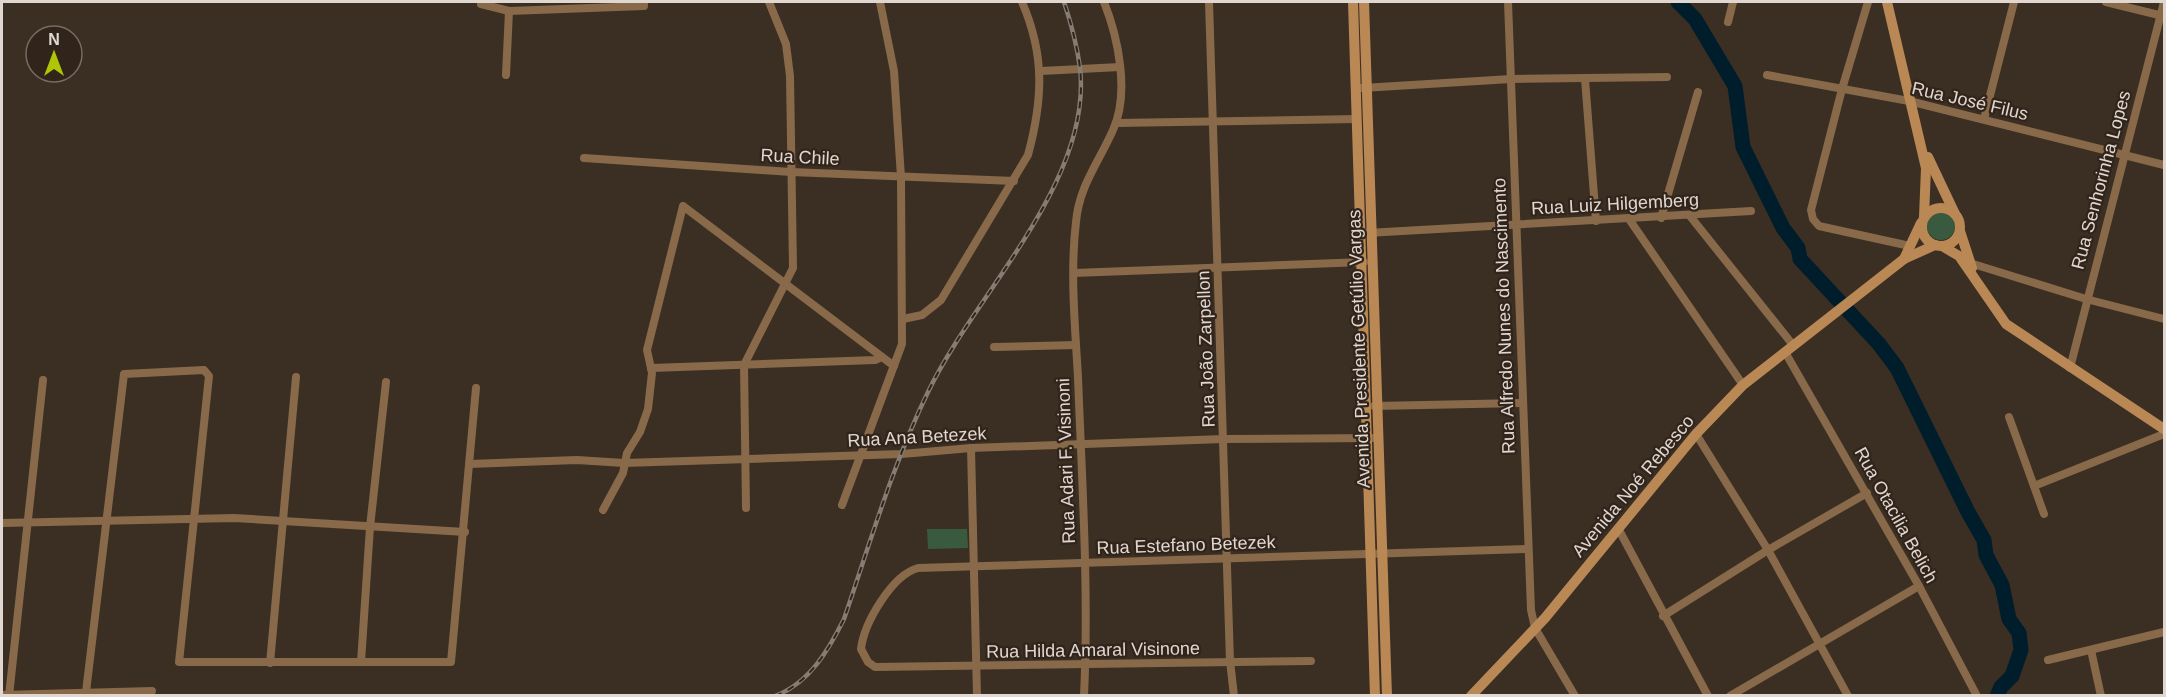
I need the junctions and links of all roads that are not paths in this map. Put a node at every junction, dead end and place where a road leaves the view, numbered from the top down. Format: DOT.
graph roads {
  1 [pos="769,2"];
  2 [pos="880,2"];
  3 [pos="1022,2"];
  4 [pos="1104,2"];
  5 [pos="1209,2"];
  6 [pos="1353,2"];
  7 [pos="1364,2"];
  8 [pos="1508,2"];
  9 [pos="1733,2"];
  10 [pos="1868,2"];
  11 [pos="1887,2"];
  12 [pos="2014,2"];
  13 [pos="2106,2"];
  14 [pos="2164,2"];
  15 [pos="481,4"];
  16 [pos="644,4"];
  17 [pos="555,5"];
  18 [pos="509,11"];
  19 [pos="2162,16"];
  20 [pos="1728,22"];
  21 [pos="1120,67"];
  22 [pos="1041,71"];
  23 [pos="507,75"];
  24 [pos="1767,75"];
  25 [pos="1667,77"];
  26 [pos="1511,79"];
  27 [pos="1585,79"];
  28 [pos="1361,88"];
  29 [pos="1842,89"];
  30 [pos="1698,92"];
  31 [pos="1910,101"];
  32 [pos="1357,119"];
  33 [pos="1984,119"];
  34 [pos="1213,122"];
  35 [pos="1116,123"];
  36 [pos="1921,141"];
  37 [pos="2124,154"];
  38 [pos="584,158"];
  39 [pos="2164,165"];
  40 [pos="791,172"];
  41 [pos="901,177"];
  42 [pos="1014,181"];
  43 [pos="1751,211"];
  44 [pos="1955,214"];
  45 [pos="1690,216"];
  46 [pos="1661,218"];
  47 [pos="1629,219"];
  48 [pos="1922,220"];
  49 [pos="1596,221"];
  50 [pos="1516,225"];
  51 [pos="1960,231"];
  52 [pos="1367,233"];
  53 [pos="1910,246"];
  54 [pos="1938,246"];
  55 [pos="1904,259"];
  56 [pos="1367,261"];
  57 [pos="1970,262"];
  58 [pos="1218,268"];
  59 [pos="1074,273"];
  60 [pos="784,283"];
  61 [pos="1979,285"];
  62 [pos="2086,299"];
  63 [pos="2164,319"];
  64 [pos="903,320"];
  65 [pos="1076,345"];
  66 [pos="994,347"];
  67 [pos="1789,349"];
  68 [pos="882,357"];
  69 [pos="744,365"];
  70 [pos="894,366"];
  71 [pos="651,368"];
  72 [pos="2070,368"];
  73 [pos="296,377"];
  74 [pos="43,380"];
  75 [pos="386,382"];
  76 [pos="1743,385"];
  77 [pos="476,388"];
  78 [pos="1522,403"];
  79 [pos="1371,406"];
  80 [pos="2009,417"];
  81 [pos="2164,429"];
  82 [pos="2164,434"];
  83 [pos="1696,435"];
  84 [pos="1372,438"];
  85 [pos="1223,439"];
  86 [pos="1080,444"];
  87 [pos="971,448"];
  88 [pos="861,456"];
  89 [pos="745,459"];
  90 [pos="624,463"];
  91 [pos="470,464"];
  92 [pos="2034,486"];
  93 [pos="1867,493"];
  94 [pos="842,506"];
  95 [pos="746,508"];
  96 [pos="603,510"];
  97 [pos="2044,514"];
  98 [pos="193,520"];
  99 [pos="281,521"];
  100 [pos="28,522"];
  101 [pos="2,523"];
  102 [pos="105,523"];
  103 [pos="370,527"];
  104 [pos="1619,530"];
  105 [pos="465,532"];
  106 [pos="1528,549"];
  107 [pos="1768,550"];
  108 [pos="1370,553"];
  109 [pos="1383,553"];
  110 [pos="1227,558"];
  111 [pos="1084,564"];
  112 [pos="974,567"];
  113 [pos="1919,586"];
  114 [pos="1663,616"];
  115 [pos="1535,628"];
  116 [pos="2164,632"];
  117 [pos="1819,642"];
  118 [pos="2091,650"];
  119 [pos="2049,660"];
  120 [pos="1230,661"];
  121 [pos="1311,661"];
  122 [pos="361,662"];
  123 [pos="270,663"];
  124 [pos="1086,665"];
  125 [pos="875,667"];
  126 [pos="976,668"];
  127 [pos="152,691"];
  128 [pos="86,693"];
  129 [pos="124,693"];
  130 [pos="2,695"];
  131 [pos="9,695"];
  132 [pos="977,696"];
  133 [pos="1084,696"];
  134 [pos="1234,696"];
  135 [pos="1375,696"];
  136 [pos="1386,696"];
  137 [pos="1471,696"];
  138 [pos="1575,696"];
  139 [pos="1708,696"];
  140 [pos="1730,696"];
  141 [pos="1848,696"];
  142 [pos="1977,696"];
  143 [pos="2101,696"];
  1 -- 40 [label="street"];
  2 -- 41 [label="street"];
  3 -- 22 [label="street"];
  4 -- 21 [label="street"];
  5 -- 34 [label="street, Rua João Zarpellon"];
  6 -- 28 [label="main road, Avenida Presidente Getúlio Vargas"];
  7 -- 28 [label="main road, Avenida Presidente Getúlio Vargas"];
  8 -- 26 [label="street, Rua Alfredo Nunes do Nascimento"];
  9 -- 20 [label="street"];
  10 -- 29 [label="street"];
  11 -- 31 [label="main road"];
  12 -- 33 [label="street"];
  13 -- 19 [label="street"];
  14 -- 19 [label="street, Rua Senhorinha Lopes"];
  15 -- 18 [label="street"];
  16 -- 17 [label="street"];
  17 -- 18 [label="street"];
  18 -- 23 [label="street"];
  19 -- 37 [label="street, Rua Senhorinha Lopes"];
  21 -- 22 [label="street"];
  21 -- 35 [label="street"];
  22 -- 42 [label="street"];
  24 -- 29 [label="street, Rua José Filus"];
  25 -- 27 [label="street"];
  26 -- 27 [label="street"];
  26 -- 28 [label="street"];
  26 -- 50 [label="street, Rua Alfredo Nunes do Nascimento"];
  27 -- 49 [label="street"];
  28 -- 32 [label="main road, Avenida Presidente Getúlio Vargas"];
  28 -- 52 [label="main road, Avenida Presidente Getúlio Vargas"];
  29 -- 31 [label="street, Rua José Filus"];
  29 -- 53 [label="street"];
  30 -- 46 [label="street"];
  31 -- 33 [label="street, Rua José Filus"];
  31 -- 36 [label="main road"];
  32 -- 34 [label="street"];
  32 -- 52 [label="main road, Avenida Presidente Getúlio Vargas"];
  33 -- 37 [label="street, Rua José Filus"];
  34 -- 35 [label="street"];
  34 -- 58 [label="street, Rua João Zarpellon"];
  35 -- 59 [label="street, Rua Adari F. Visinoni"];
  36 -- 44 [label="main road"];
  36 -- 48 [label="main road"];
  37 -- 39 [label="street, Rua José Filus"];
  37 -- 62 [label="street, Rua Senhorinha Lopes"];
  38 -- 40 [label="street, Rua Chile"];
  40 -- 41 [label="street, Rua Chile"];
  40 -- 60 [label="street"];
  41 -- 42 [label="street, Rua Chile"];
  41 -- 64 [label="street"];
  42 -- 64 [label="street"];
  43 -- 45 [label="street, Rua Luiz Hilgemberg"];
  44 -- 48 [label="main road"];
  44 -- 51 [label="main road"];
  45 -- 46 [label="street, Rua Luiz Hilgemberg"];
  45 -- 67 [label="street, Rua Otacilia Belich"];
  46 -- 47 [label="street, Rua Luiz Hilgemberg"];
  47 -- 49 [label="street, Rua Luiz Hilgemberg"];
  47 -- 76 [label="street"];
  48 -- 53 [label="main road"];
  48 -- 54 [label="main road"];
  49 -- 50 [label="street, Rua Luiz Hilgemberg"];
  50 -- 52 [label="street, Rua Luiz Hilgemberg"];
  50 -- 78 [label="street, Rua Alfredo Nunes do Nascimento"];
  51 -- 54 [label="main road"];
  51 -- 57 [label="main road"];
  52 -- 56 [label="main road, Avenida Presidente Getúlio Vargas"];
  53 -- 55 [label="main road"];
  54 -- 55 [label="main road"];
  54 -- 61 [label="main road"];
  55 -- 67 [label="main road, Avenida Noé Rebesco"];
  56 -- 58 [label="street"];
  56 -- 79 [label="main road, Avenida Presidente Getúlio Vargas"];
  57 -- 61 [label="main road"];
  57 -- 62 [label="street"];
  58 -- 59 [label="street"];
  58 -- 85 [label="street, Rua João Zarpellon"];
  59 -- 65 [label="street, Rua Adari F. Visinoni"];
  60 -- 68 [label="street"];
  60 -- 69 [label="street"];
  60 -- 71 [label="street"];
  61 -- 72 [label="main road"];
  62 -- 63 [label="street"];
  62 -- 72 [label="street, Rua Senhorinha Lopes"];
  64 -- 70 [label="street"];
  65 -- 66 [label="street"];
  65 -- 86 [label="street, Rua Adari F. Visinoni"];
  67 -- 76 [label="main road, Avenida Noé Rebesco"];
  67 -- 93 [label="street, Rua Otacilia Belich"];
  68 -- 69 [label="street"];
  68 -- 70 [label="street"];
  69 -- 71 [label="street"];
  69 -- 89 [label="street"];
  70 -- 88 [label="street"];
  71 -- 90 [label="street"];
  72 -- 81 [label="main road"];
  73 -- 99 [label="street"];
  74 -- 100 [label="street"];
  75 -- 103 [label="street"];
  76 -- 83 [label="main road, Avenida Noé Rebesco"];
  77 -- 91 [label="street"];
  78 -- 79 [label="street"];
  78 -- 106 [label="street, Rua Alfredo Nunes do Nascimento"];
  79 -- 84 [label="main road, Avenida Presidente Getúlio Vargas"];
  80 -- 92 [label="street"];
  82 -- 92 [label="street"];
  83 -- 104 [label="main road, Avenida Noé Rebesco"];
  83 -- 107 [label="street"];
  84 -- 85 [label="street, Rua Ana Betezek"];
  84 -- 108 [label="main road, Avenida Presidente Getúlio Vargas"];
  84 -- 109 [label="main road, Avenida Presidente Getúlio Vargas"];
  85 -- 86 [label="street, Rua Ana Betezek"];
  85 -- 110 [label="street, Rua João Zarpellon"];
  86 -- 87 [label="street, Rua Ana Betezek"];
  86 -- 111 [label="street, Rua Adari F. Visinoni"];
  87 -- 88 [label="street, Rua Ana Betezek"];
  87 -- 112 [label="street"];
  88 -- 89 [label="street, Rua Ana Betezek"];
  88 -- 94 [label="street"];
  89 -- 90 [label="street, Rua Ana Betezek"];
  89 -- 95 [label="street"];
  90 -- 91 [label="street, Rua Ana Betezek"];
  90 -- 96 [label="street"];
  91 -- 105 [label="street"];
  92 -- 97 [label="street"];
  93 -- 107 [label="street"];
  93 -- 113 [label="street, Rua Otacilia Belich"];
  98 -- 99 [label="street"];
  98 -- 102 [label="street"];
  98 -- 102 [label="street"];
  98 -- 123 [label="street"];
  99 -- 103 [label="street"];
  99 -- 123 [label="street"];
  100 -- 101 [label="street"];
  100 -- 102 [label="street"];
  100 -- 131 [label="street"];
  102 -- 128 [label="street"];
  103 -- 105 [label="street"];
  103 -- 122 [label="street"];
  104 -- 114 [label="street"];
  104 -- 115 [label="main road, Avenida Noé Rebesco"];
  105 -- 122 [label="street"];
  106 -- 109 [label="street, Rua Estefano Betezek"];
  106 -- 115 [label="street, Rua Alfredo Nunes do Nascimento"];
  107 -- 114 [label="street"];
  107 -- 117 [label="street"];
  108 -- 109 [label="street, Rua Estefano Betezek"];
  108 -- 110 [label="street, Rua Estefano Betezek"];
  108 -- 135 [label="main road, Avenida Presidente Getúlio Vargas"];
  109 -- 136 [label="main road, Avenida Presidente Getúlio Vargas"];
  110 -- 111 [label="street, Rua Estefano Betezek"];
  110 -- 120 [label="street, Rua João Zarpellon"];
  111 -- 112 [label="street, Rua Estefano Betezek"];
  111 -- 124 [label="street, Rua Adari F. Visinoni"];
  112 -- 125 [label="street, Rua Estefano Betezek"];
  112 -- 126 [label="street"];
  113 -- 117 [label="street"];
  113 -- 142 [label="street, Rua Otacilia Belich"];
  114 -- 139 [label="street"];
  115 -- 137 [label="main road, Avenida Noé Rebesco"];
  115 -- 138 [label="street"];
  116 -- 118 [label="street"];
  117 -- 140 [label="street"];
  117 -- 141 [label="street"];
  118 -- 119 [label="street"];
  118 -- 143 [label="street"];
  120 -- 121 [label="street, Rua Hilda Amaral Visinone"];
  120 -- 124 [label="street, Rua Hilda Amaral Visinone"];
  120 -- 134 [label="street, Rua João Zarpellon"];
  122 -- 123 [label="street"];
  124 -- 126 [label="street, Rua Hilda Amaral Visinone"];
  124 -- 133 [label="street, Rua Adari F. Visinoni"];
  125 -- 126 [label="street, Rua Hilda Amaral Visinone"];
  126 -- 132 [label="street"];
  127 -- 129 [label="street"];
  128 -- 129 [label="street"];
  128 -- 131 [label="street"];
  130 -- 131 [label="street"];
}
